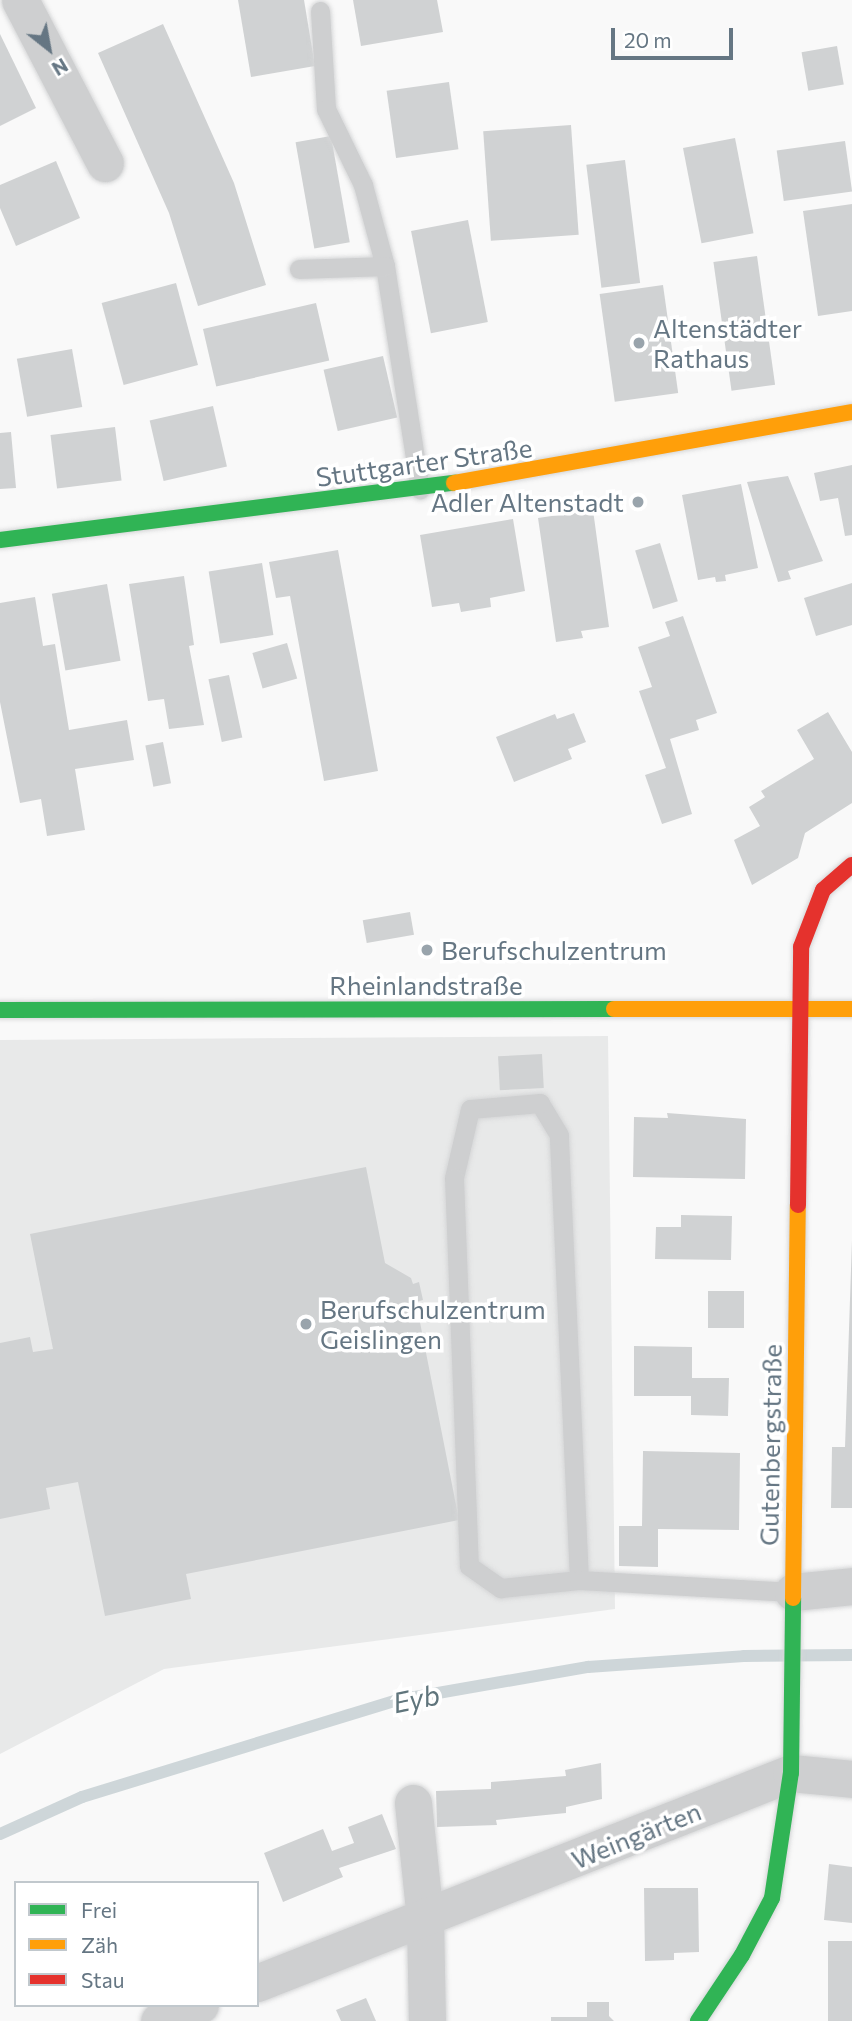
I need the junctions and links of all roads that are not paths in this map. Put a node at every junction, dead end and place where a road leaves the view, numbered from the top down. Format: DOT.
graph roads {
  1 [pos="20,0"];
  2 [pos="320,11"];
  3 [pos="105,163"];
  4 [pos="385,266"];
  5 [pos="299,269"];
  6 [pos="852,412"];
  7 [pos="420,489"];
  8 [pos="0,540"];
  9 [pos="852,865"];
  10 [pos="799,1008"];
  11 [pos="852,1009"];
  12 [pos="0,1010"];
  13 [pos="579,1580"];
  14 [pos="852,1586"];
  15 [pos="793,1605"];
  16 [pos="791,1773"];
  17 [pos="852,1779"];
  18 [pos="413,1803"];
  19 [pos="425,1919"];
  20 [pos="259,1982"];
  21 [pos="195,2007"];
  22 [pos="159,2021"];
  23 [pos="427,2021"];
  24 [pos="698,2021"];
  1 -- 3 [label="street"];
  2 -- 4 [label="lane"];
  4 -- 5 [label="lane"];
  4 -- 7 [label="lane"];
  6 -- 7 [label="main road, Stuttgarter Straße"];
  7 -- 8 [label="main road, Stuttgarter Straße"];
  9 -- 10 [label="main road, Gutenbergstraße"];
  10 -- 11 [label="main road, Rheinlandstraße"];
  10 -- 12 [label="main road, Rheinlandstraße"];
  10 -- 15 [label="main road, Gutenbergstraße"];
  13 -- 13 [label="lane"];
  13 -- 15 [label="lane"];
  14 -- 15 [label="street"];
  15 -- 16 [label="main road, Gutenbergstraße"];
  16 -- 17 [label="street, Weingärten"];
  16 -- 19 [label="street, Weingärten"];
  16 -- 24 [label="main road, Gutenbergstraße"];
  18 -- 19 [label="street"];
  19 -- 20 [label="street, Weingärten"];
  19 -- 23 [label="street"];
  21 -- 22 [label="street"];
}
